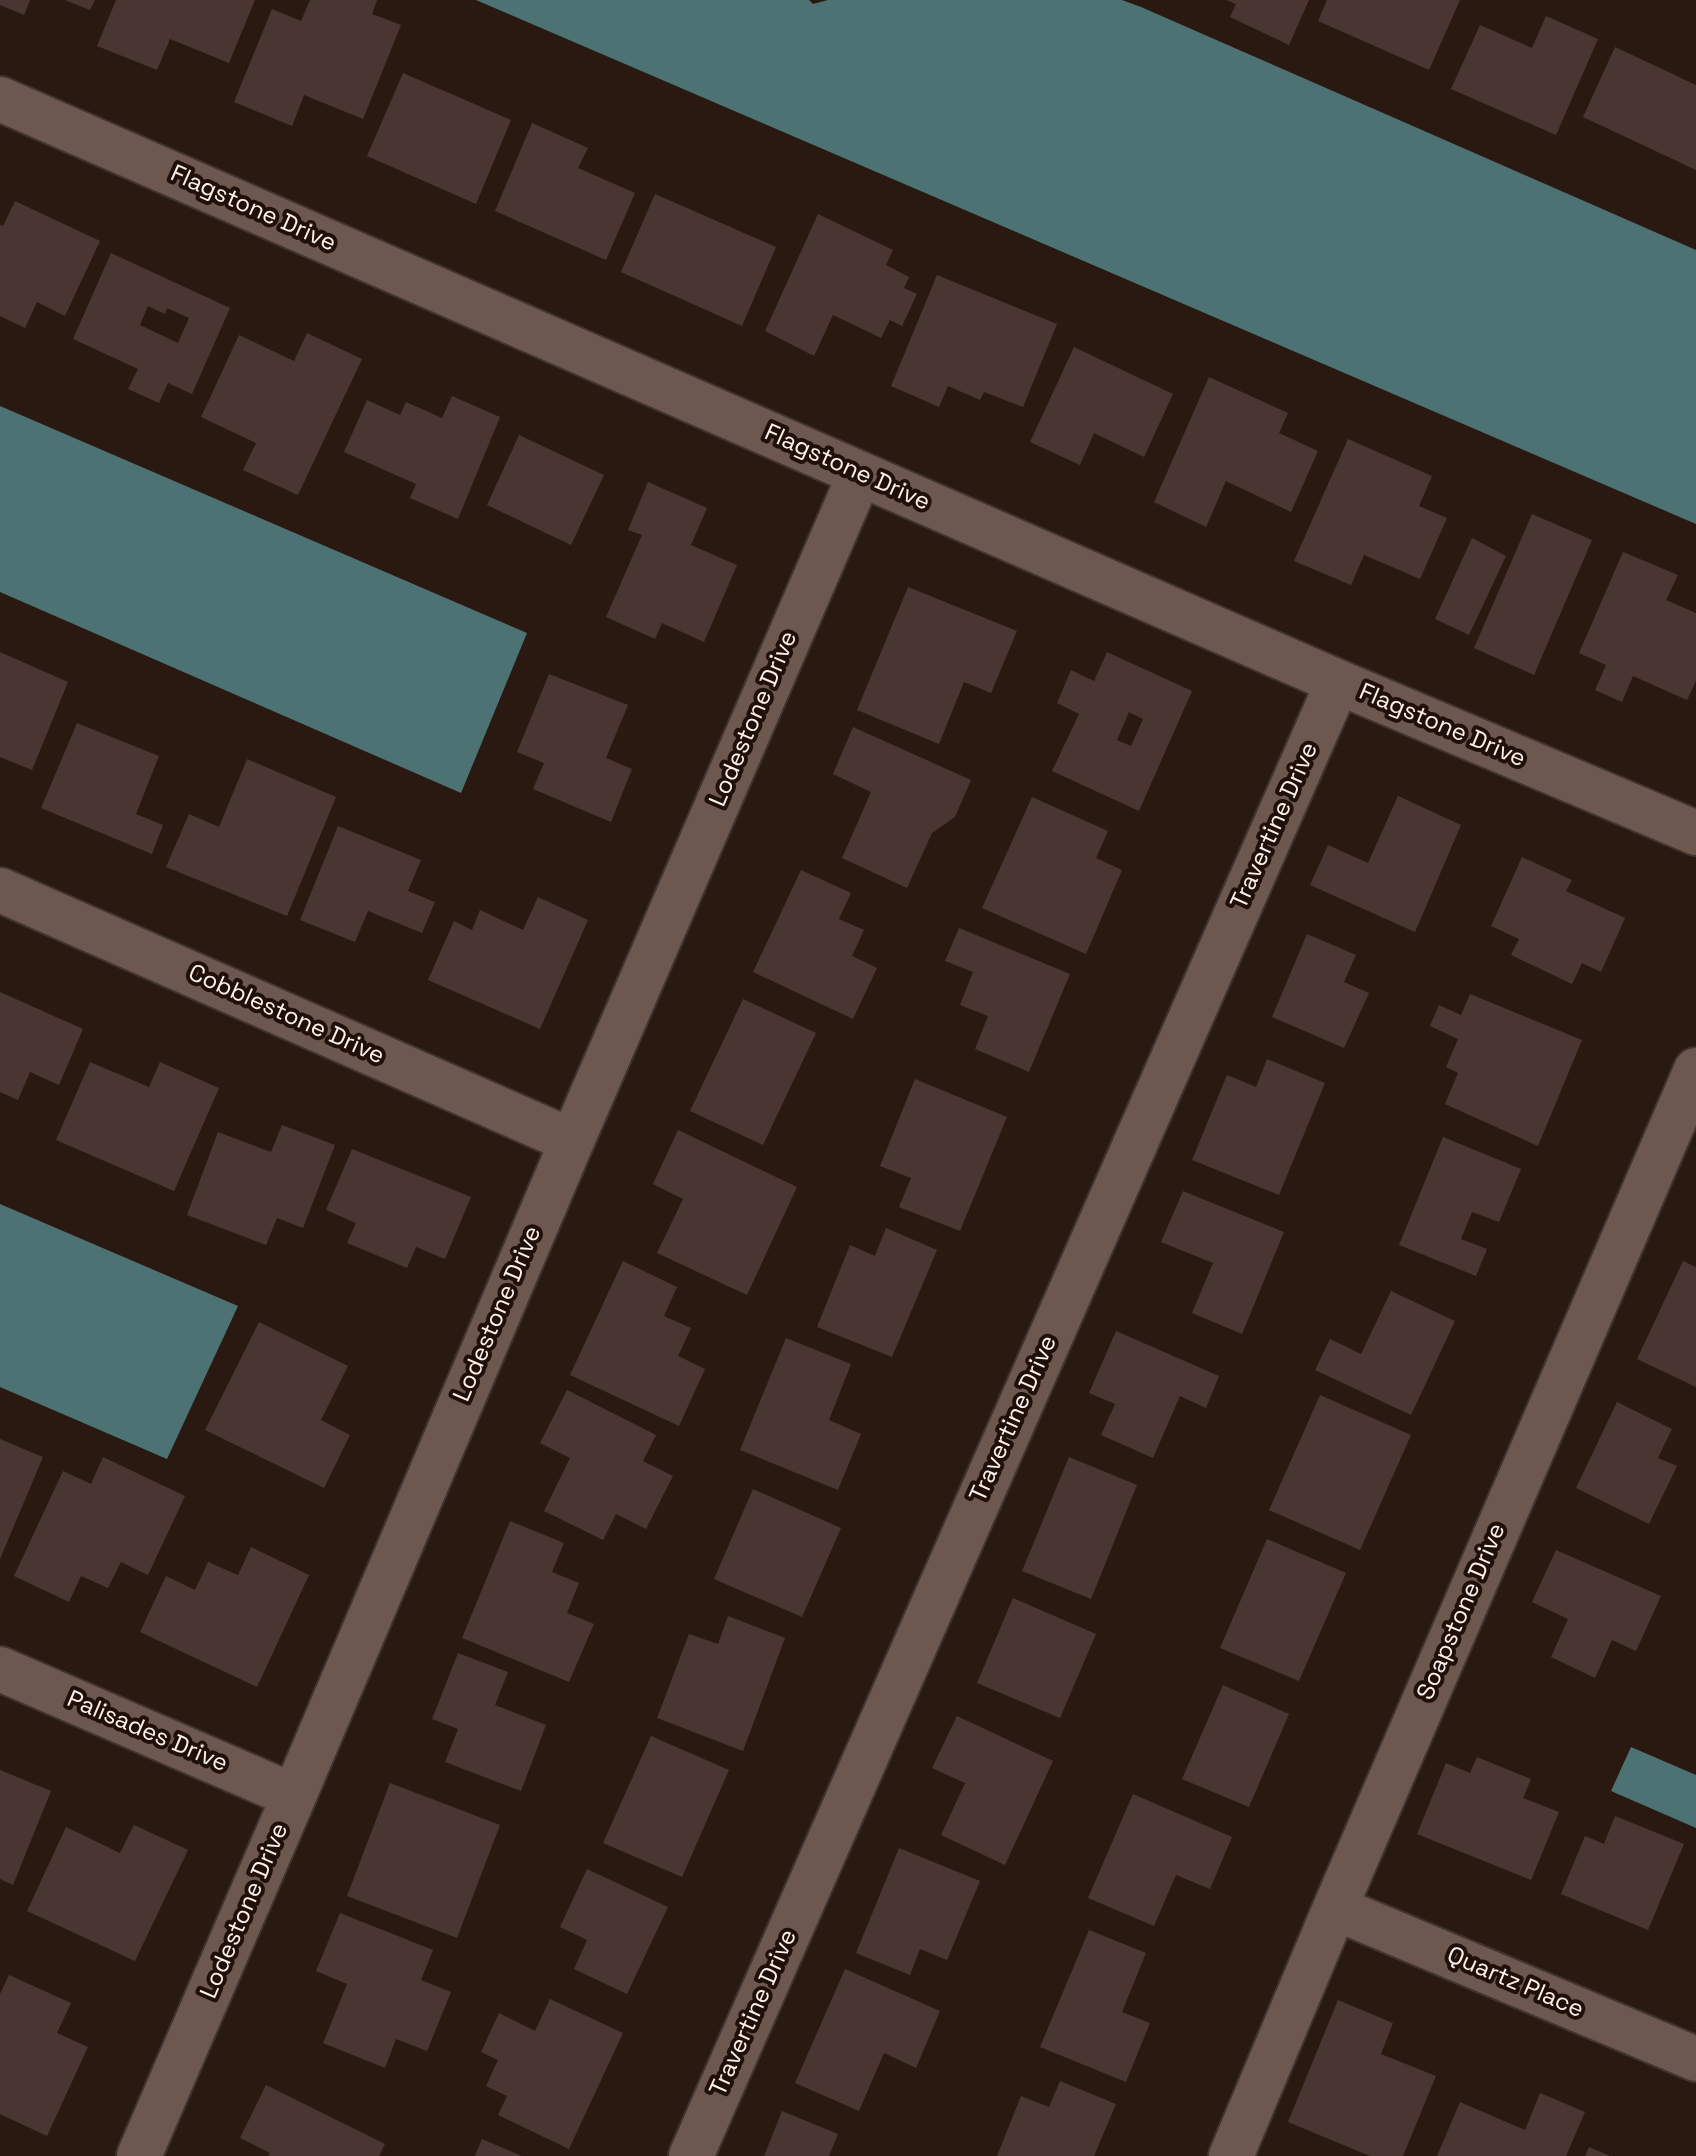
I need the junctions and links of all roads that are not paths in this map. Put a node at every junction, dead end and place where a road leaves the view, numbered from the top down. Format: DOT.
graph roads {
  1 [pos="0,99"];
  2 [pos="860,474"];
  3 [pos="1338,682"];
  4 [pos="1696,833"];
  5 [pos="0,890"];
  6 [pos="1696,1070"];
  7 [pos="572,1141"];
  8 [pos="0,1669"];
  9 [pos="294,1796"];
  10 [pos="1335,1908"];
  11 [pos="1696,2059"];
  12 [pos="139,2156"];
  13 [pos="691,2156"];
  14 [pos="1231,2156"];
  1 -- 2 [label="street, Flagstone Drive"];
  2 -- 3 [label="street, Flagstone Drive"];
  2 -- 7 [label="street, Lodestone Drive"];
  3 -- 4 [label="street, Flagstone Drive"];
  3 -- 13 [label="street, Travertine Drive"];
  5 -- 7 [label="street, Cobblestone Drive"];
  6 -- 10 [label="street, Soapstone Drive"];
  7 -- 9 [label="street, Lodestone Drive"];
  8 -- 9 [label="street, Palisades Drive"];
  9 -- 12 [label="street, Lodestone Drive"];
  10 -- 11 [label="street, Quartz Place"];
  10 -- 14 [label="street, Soapstone Drive"];
}
